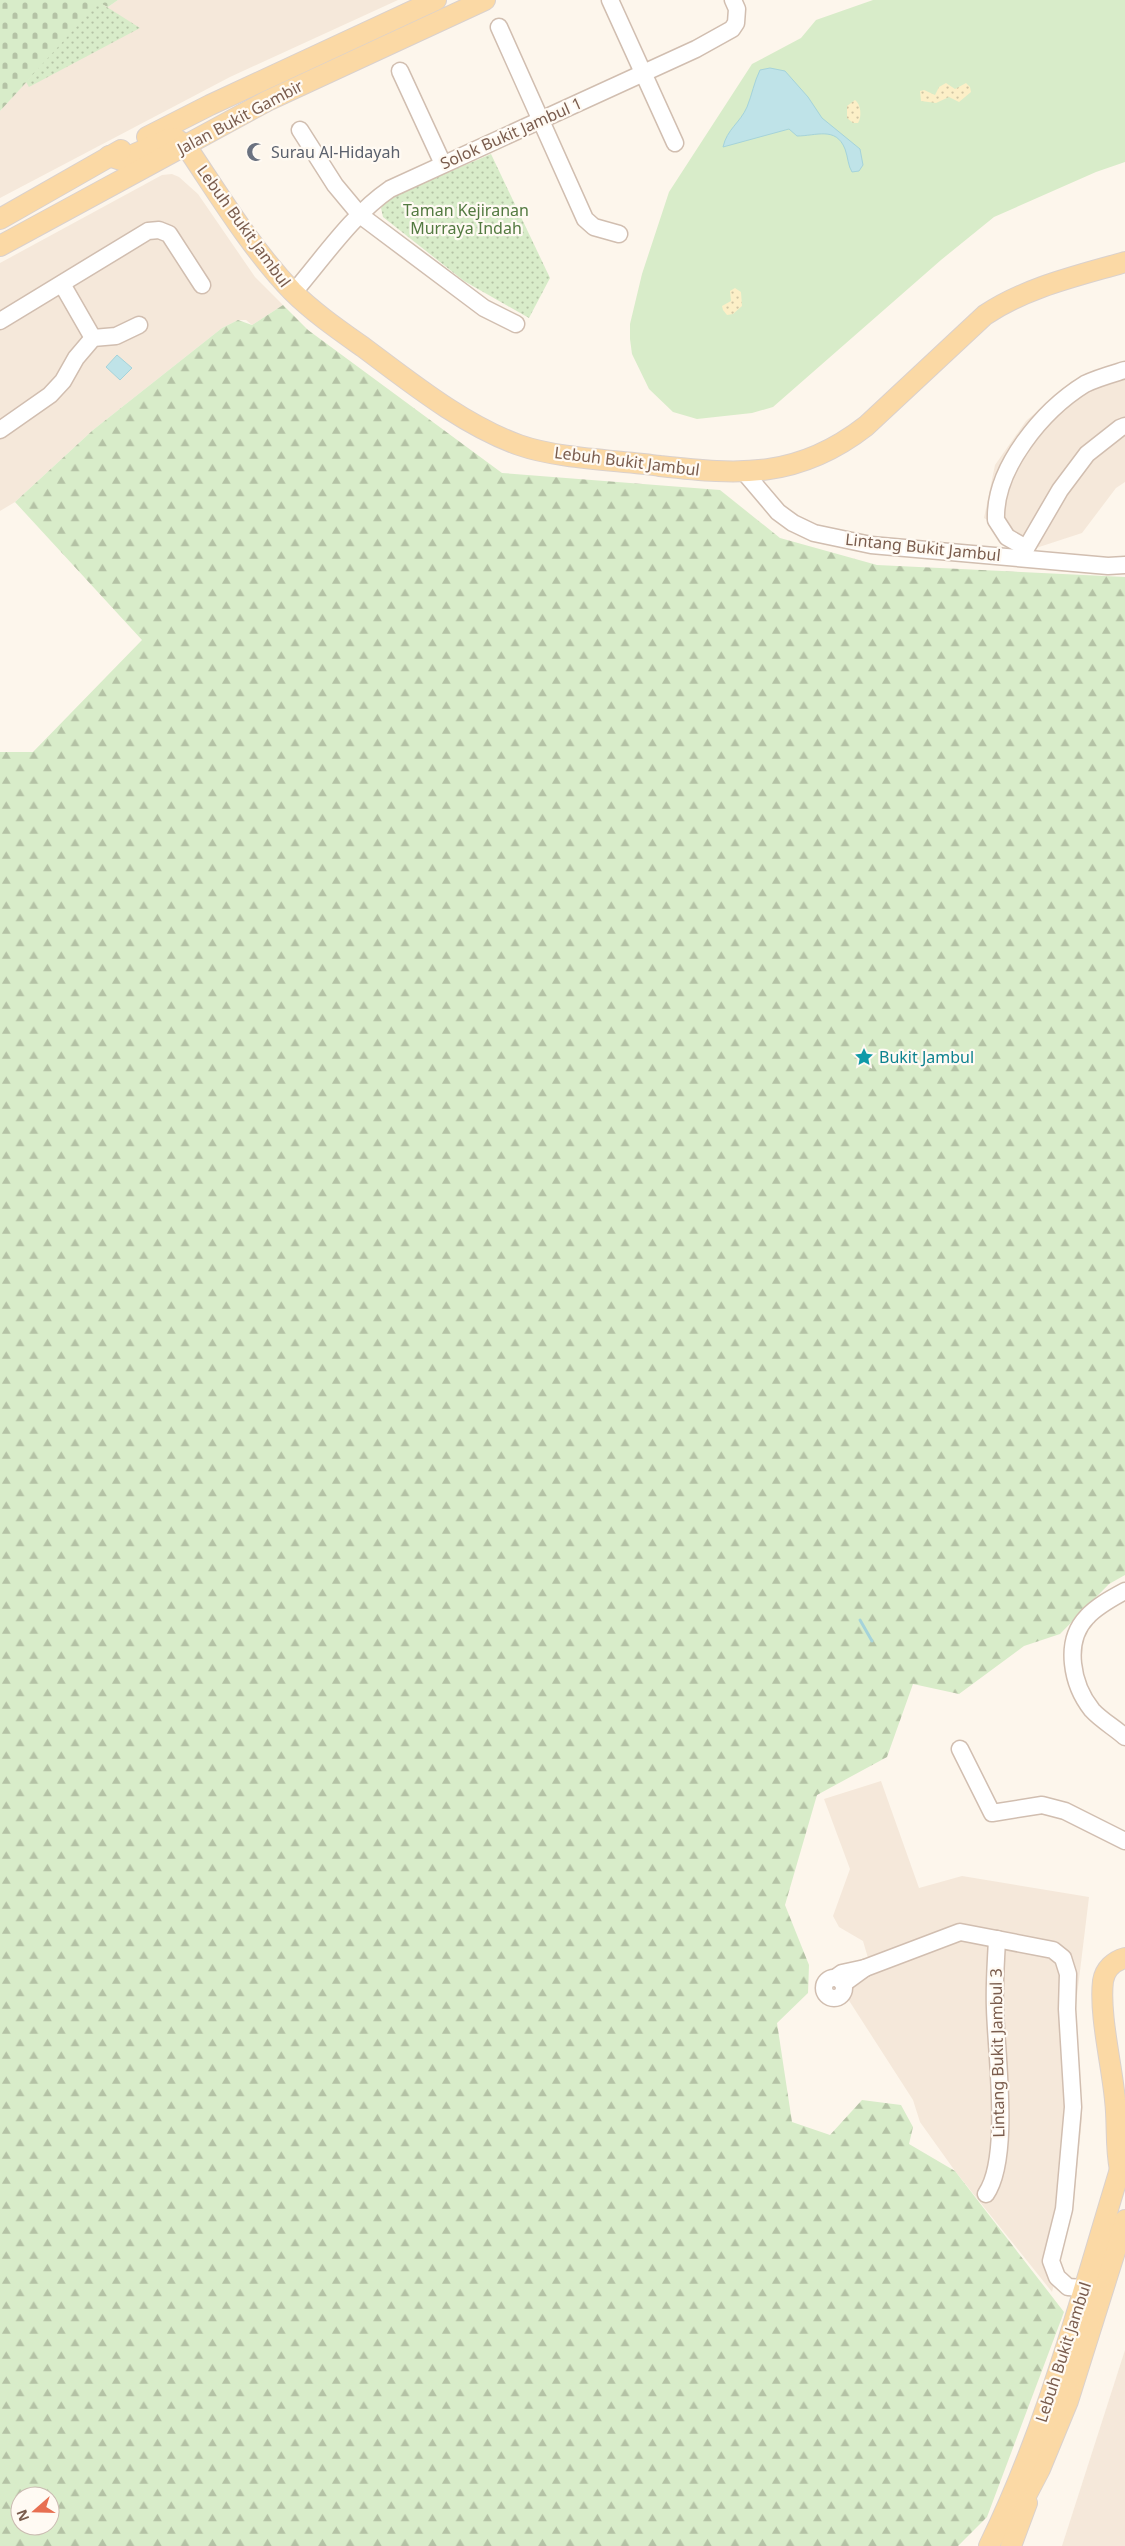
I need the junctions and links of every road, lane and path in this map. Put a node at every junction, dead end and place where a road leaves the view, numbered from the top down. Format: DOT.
graph roads {
  1 [pos="436,0"];
  2 [pos="485,0"];
  3 [pos="610,0"];
  4 [pos="733,0"];
  5 [pos="499,27"];
  6 [pos="400,72"];
  7 [pos="644,73"];
  8 [pos="210,105"];
  9 [pos="541,120"];
  10 [pos="300,130"];
  11 [pos="675,143"];
  12 [pos="186,146"];
  13 [pos="109,156"];
  14 [pos="443,164"];
  15 [pos="360,215"];
  16 [pos="0,219"];
  17 [pos="619,234"];
  18 [pos="0,246"];
  19 [pos="1125,262"];
  20 [pos="62,284"];
  21 [pos="202,285"];
  22 [pos="294,292"];
  23 [pos="0,322"];
  24 [pos="516,324"];
  25 [pos="138,325"];
  26 [pos="93,338"];
  27 [pos="1125,370"];
  28 [pos="1125,426"];
  29 [pos="0,430"];
  30 [pos="745,472"];
  31 [pos="1023,553"];
  32 [pos="1125,565"];
  33 [pos="1125,1590"];
  34 [pos="1125,1737"];
  35 [pos="960,1749"];
  36 [pos="1125,1841"];
  37 [pos="996,1939"];
  38 [pos="1125,1958"];
  39 [pos="839,1981"];
  40 [pos="1122,2161"];
  41 [pos="986,2194"];
  42 [pos="1125,2220"];
  43 [pos="1083,2288"];
  44 [pos="1040,2469"];
  45 [pos="988,2546"];
  46 [pos="1000,2546"];
  47 [pos="1011,2546"];
  1 -- 8 [label="main road, Jalan Bukit Gambir"];
  2 -- 12 [label="main road, Jalan Bukit Gambir"];
  3 -- 7 [label="street"];
  4 -- 7 [label="street, Solok Bukit Jambul 1"];
  5 -- 9 [label="street"];
  6 -- 14 [label="street"];
  7 -- 9 [label="street, Solok Bukit Jambul 1"];
  7 -- 11 [label="street"];
  8 -- 12 [label="main road"];
  8 -- 13 [label="main road, Jalan Bukit Gambir"];
  9 -- 14 [label="street, Solok Bukit Jambul 1"];
  9 -- 17 [label="street"];
  10 -- 15 [label="street"];
  12 -- 13 [label="main road"];
  12 -- 18 [label="main road, Jalan Bukit Gambir"];
  12 -- 22 [label="main road, Lebuh Bukit Jambul"];
  13 -- 16 [label="main road, Jalan Bukit Gambir"];
  14 -- 15 [label="street, Solok Bukit Jambul 1"];
  15 -- 22 [label="street, Solok Bukit Jambul 1"];
  15 -- 24 [label="street"];
  19 -- 30 [label="main road, Lebuh Bukit Jambul"];
  20 -- 21 [label="street"];
  20 -- 23 [label="street"];
  20 -- 26 [label="street"];
  22 -- 30 [label="main road, Lebuh Bukit Jambul"];
  25 -- 26 [label="street"];
  26 -- 29 [label="street"];
  27 -- 31 [label="street"];
  28 -- 31 [label="street"];
  30 -- 31 [label="street, Lintang Bukit Jambul"];
  31 -- 32 [label="street, Lintang Bukit Jambul"];
  33 -- 34 [label="street"];
  35 -- 36 [label="street"];
  37 -- 39 [label="street"];
  37 -- 41 [label="street, Lintang Bukit Jambul 3"];
  37 -- 43 [label="street"];
  38 -- 40 [label="main road"];
  40 -- 43 [label="main road, Lebuh Bukit Jambul"];
  42 -- 44 [label="main road, Lebuh Bukit Jambul"];
  43 -- 45 [label="main road, Lebuh Bukit Jambul"];
  44 -- 46 [label="main road, Lebuh Bukit Jambul"];
  44 -- 47 [label="main road"];
}
